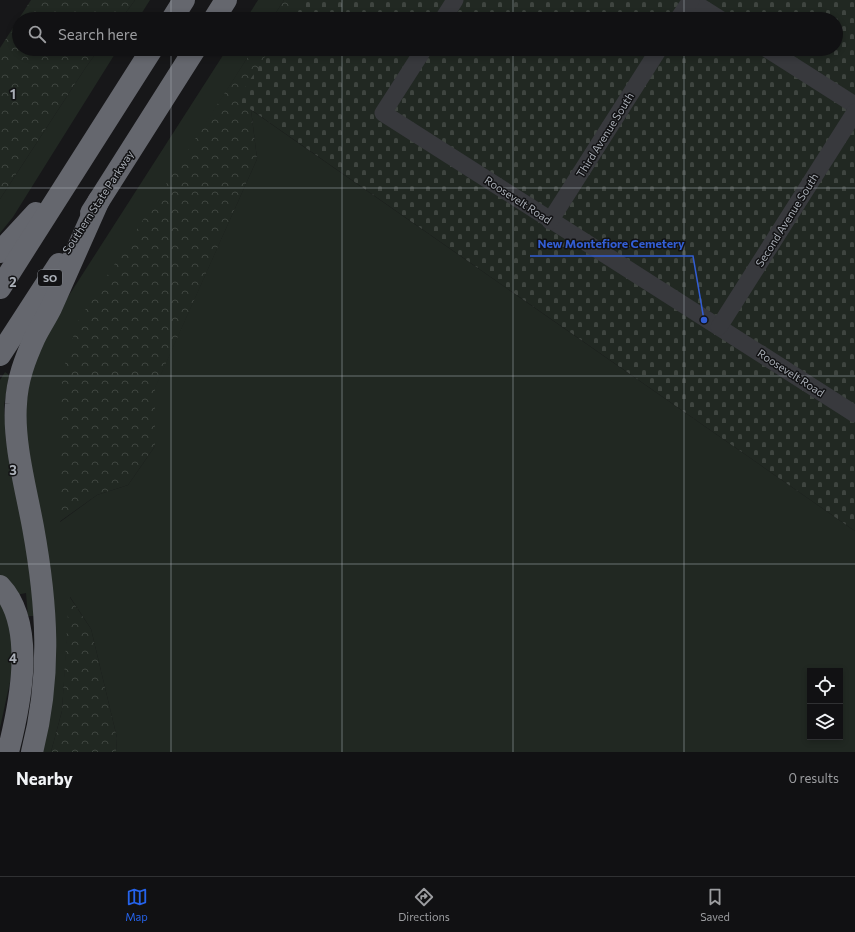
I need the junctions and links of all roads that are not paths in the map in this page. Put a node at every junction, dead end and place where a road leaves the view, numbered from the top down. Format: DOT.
graph roads {
  1 [pos="184,0"];
  2 [pos="226,0"];
  3 [pos="455,0"];
  4 [pos="690,0"];
  5 [pos="176,12"];
  6 [pos="218,12"];
  7 [pos="447,12"];
  8 [pos="682,12"];
  9 [pos="709,12"];
  10 [pos="148,56"];
  11 [pos="191,56"];
  12 [pos="420,56"];
  13 [pos="655,56"];
  14 [pos="778,56"];
  15 [pos="855,105"];
  16 [pos="855,112"];
  17 [pos="75,171"];
  18 [pos="99,200"];
  19 [pos="550,220"];
  20 [pos="0,252"];
  21 [pos="0,288"];
  22 [pos="719,327"];
  23 [pos="0,355"];
  24 [pos="855,414"];
  25 [pos="0,586"];
  26 [pos="8,752"];
  27 [pos="32,752"];
  1 -- 5 [label="highway"];
  2 -- 6 [label="highway"];
  3 -- 7 [label="lane"];
  4 -- 8 [label="lane"];
  4 -- 9 [label="lane"];
  10 -- 17 [label="highway"];
  11 -- 18 [label="highway, Southern State Parkway / SO"];
  12 -- 19 [label="lane, Roosevelt Road"];
  13 -- 19 [label="lane, Third Avenue South"];
  14 -- 15 [label="lane"];
  16 -- 22 [label="lane, Second Avenue South"];
  17 -- 20 [label="highway"];
  17 -- 21 [label="highway"];
  18 -- 23 [label="highway, Southern State Parkway / SO"];
  18 -- 27 [label="highway"];
  19 -- 22 [label="lane, Roosevelt Road"];
  22 -- 24 [label="lane, Roosevelt Road"];
  25 -- 26 [label="highway"];
}
